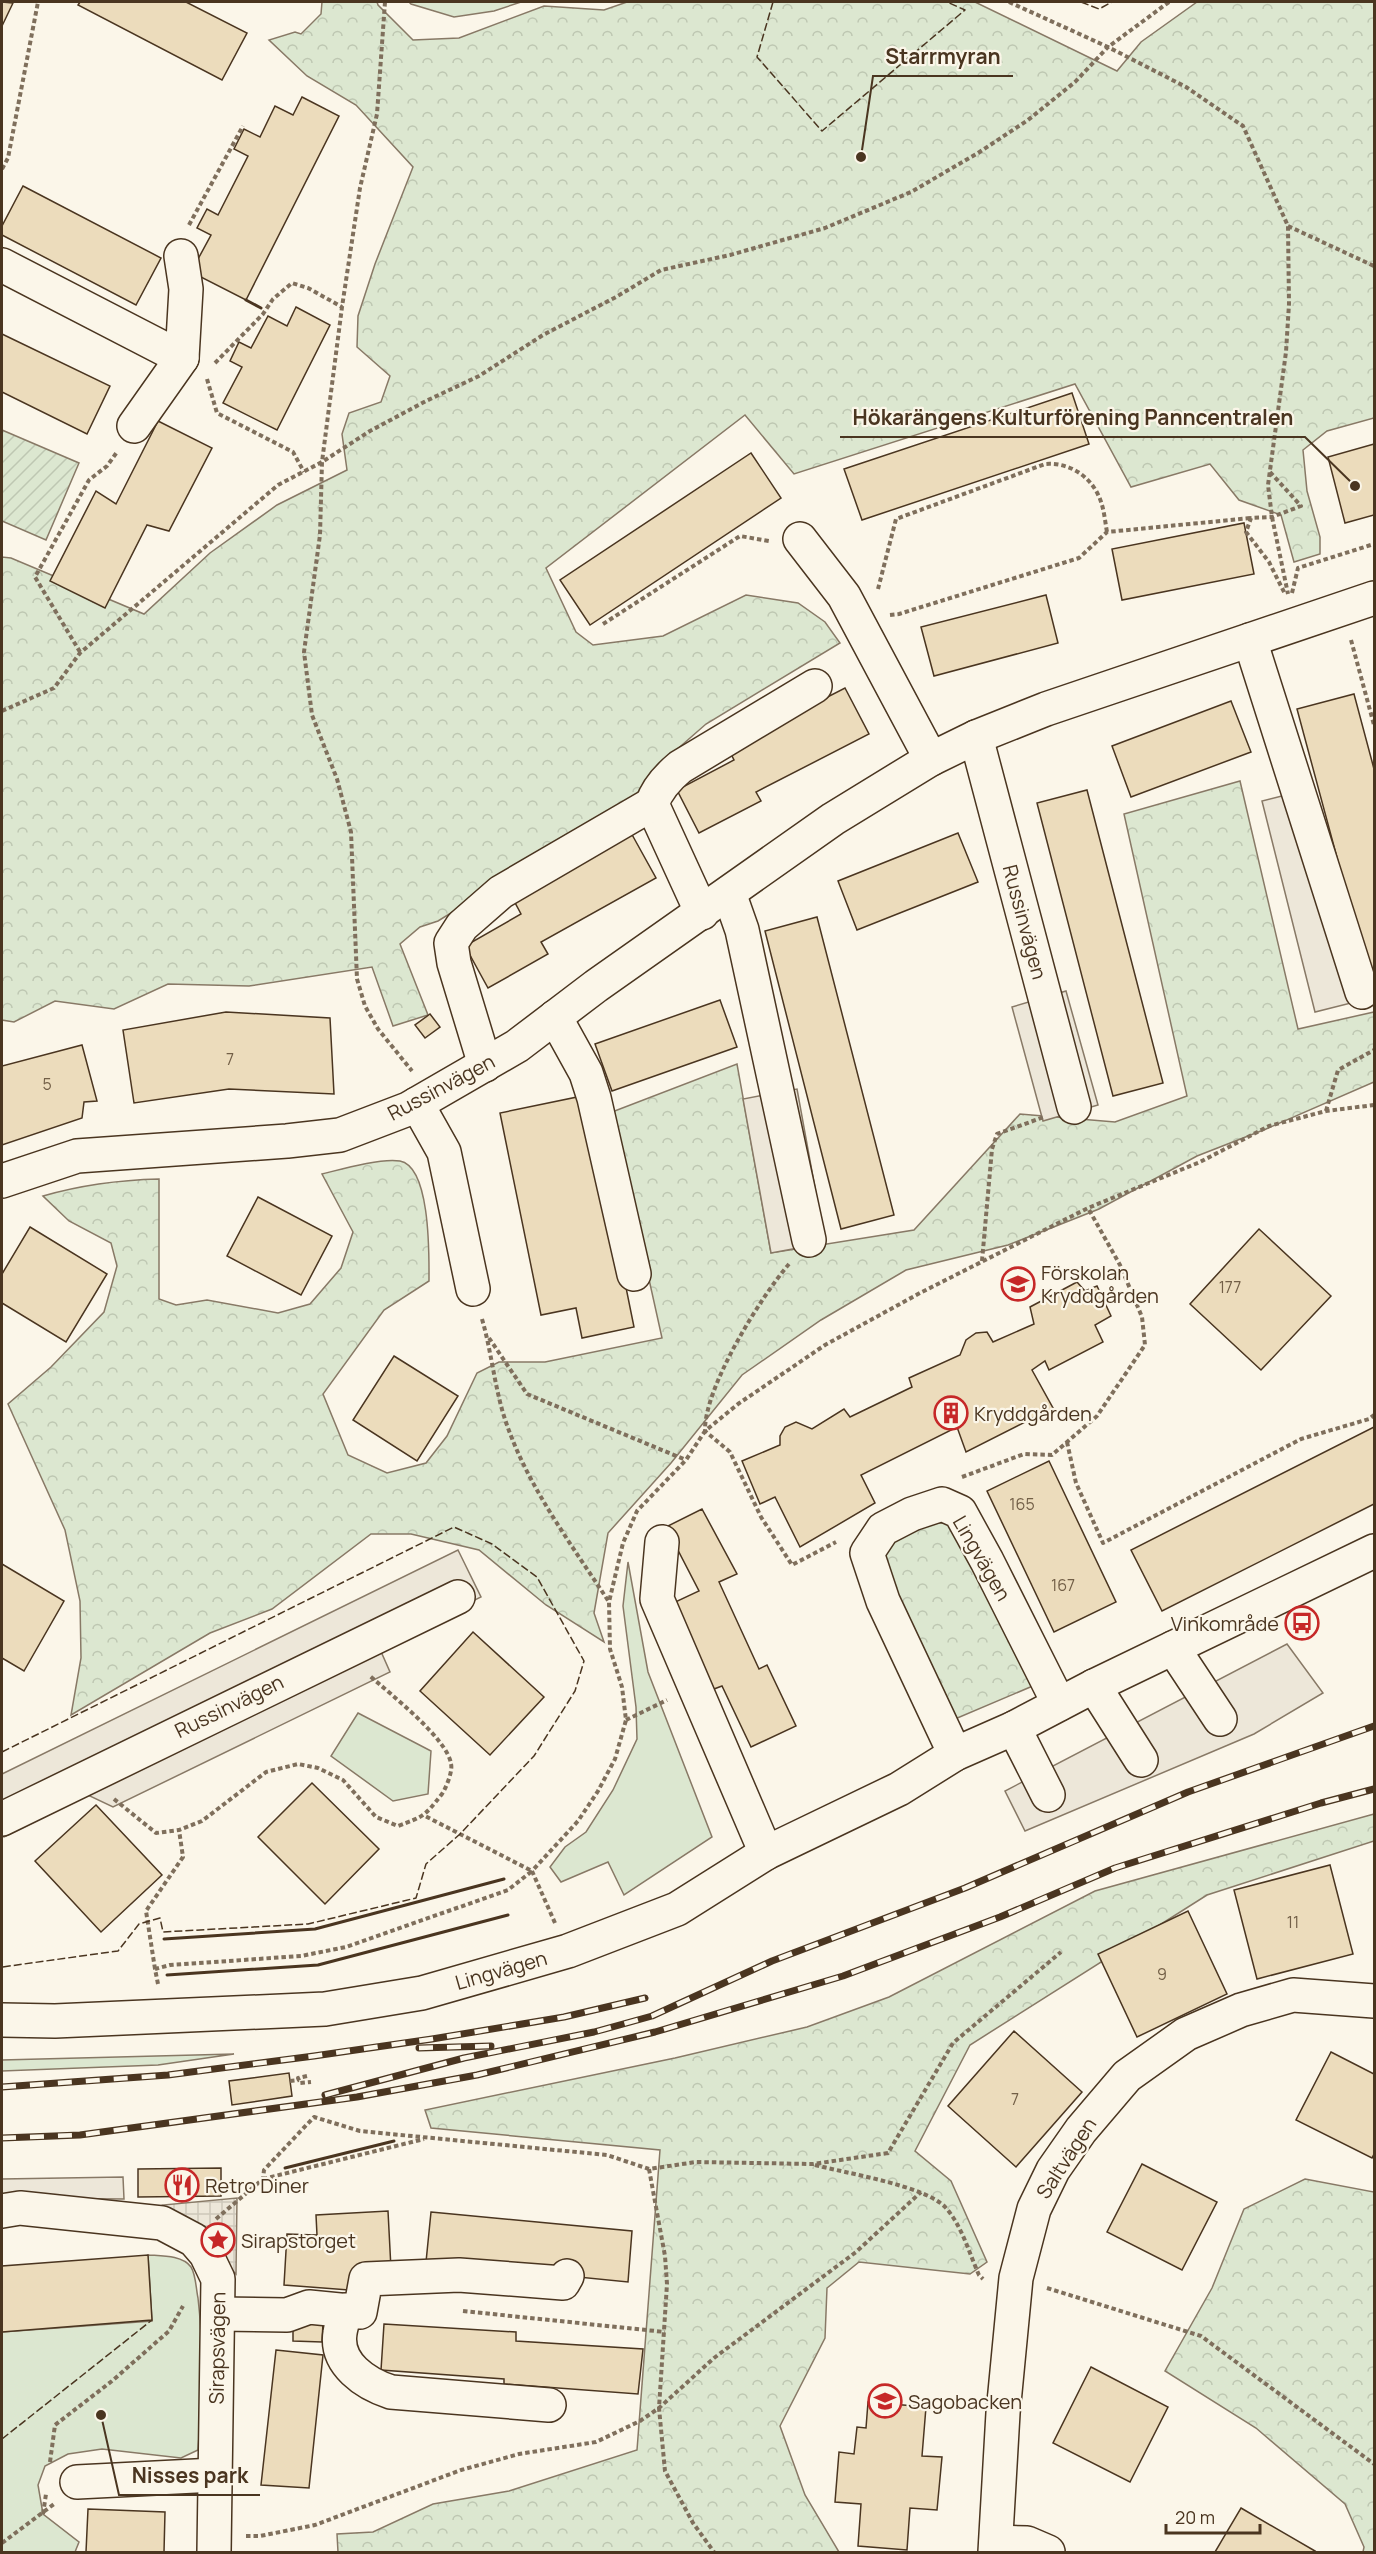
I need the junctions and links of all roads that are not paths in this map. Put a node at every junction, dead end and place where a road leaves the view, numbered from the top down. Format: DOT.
graph roads {
  1 [pos="181,256"];
  2 [pos="2,265"];
  3 [pos="194,365"];
  4 [pos="134,426"];
  5 [pos="800,539"];
  6 [pos="1374,598"];
  7 [pos="1250,640"];
  8 [pos="815,686"];
  9 [pos="976,737"];
  10 [pos="931,759"];
  11 [pos="652,804"];
  12 [pos="729,893"];
  13 [pos="702,913"];
  14 [pos="1362,992"];
  15 [pos="555,1017"];
  16 [pos="485,1065"];
  17 [pos="423,1101"];
  18 [pos="1074,1107"];
  19 [pos="2,1181"];
  20 [pos="809,1240"];
  21 [pos="634,1274"];
  22 [pos="473,1289"];
  23 [pos="662,1542"];
  24 [pos="1374,1551"];
  25 [pos="458,1597"];
  26 [pos="1173,1648"];
  27 [pos="1094,1686"];
  28 [pos="1059,1704"];
  29 [pos="1220,1719"];
  30 [pos="1014,1728"];
  31 [pos="955,1755"];
  32 [pos="1141,1760"];
  33 [pos="1048,1795"];
  34 [pos="2,1819"];
  35 [pos="766,1853"];
  36 [pos="1374,2001"];
  37 [pos="2,2020"];
  38 [pos="2,2211"];
  39 [pos="567,2276"];
  40 [pos="346,2310"];
  41 [pos="219,2314"];
  42 [pos="549,2405"];
  43 [pos="215,2475"];
  44 [pos="77,2482"];
  45 [pos="214,2544"];
  46 [pos="996,2547"];
  47 [pos="1048,2553"];
  1 -- 3 [label="street"];
  2 -- 3 [label="street"];
  3 -- 4 [label="street"];
  5 -- 10 [label="street"];
  6 -- 7 [label="street, Russinvägen"];
  7 -- 9 [label="street, Russinvägen"];
  7 -- 14 [label="street"];
  8 -- 11 [label="street"];
  9 -- 10 [label="street, Russinvägen"];
  9 -- 18 [label="street, Russinvägen"];
  10 -- 12 [label="street, Russinvägen"];
  11 -- 13 [label="street"];
  11 -- 16 [label="street"];
  12 -- 13 [label="street, Russinvägen"];
  12 -- 20 [label="street"];
  13 -- 15 [label="street, Russinvägen"];
  15 -- 16 [label="street, Russinvägen"];
  15 -- 21 [label="street"];
  16 -- 17 [label="street, Russinvägen"];
  17 -- 19 [label="street, Russinvägen"];
  17 -- 22 [label="street"];
  23 -- 35 [label="street"];
  24 -- 26 [label="street, Lingvägen"];
  25 -- 34 [label="street, Russinvägen"];
  26 -- 27 [label="street, Lingvägen"];
  26 -- 29 [label="street"];
  27 -- 28 [label="street, Lingvägen"];
  27 -- 32 [label="street"];
  28 -- 30 [label="street, Lingvägen"];
  28 -- 31 [label="street, Lingvägen"];
  30 -- 31 [label="street, Lingvägen"];
  30 -- 33 [label="street"];
  31 -- 35 [label="street, Lingvägen"];
  35 -- 37 [label="street, Lingvägen"];
  36 -- 46 [label="street, Saltvägen"];
  38 -- 41 [label="street, Sirapsvägen"];
  39 -- 40 [label="street"];
  40 -- 41 [label="street"];
  40 -- 42 [label="street"];
  41 -- 43 [label="street, Sirapsvägen"];
  43 -- 44 [label="street"];
  43 -- 45 [label="street, Sirapsvägen"];
  46 -- 47 [label="street"];
}
